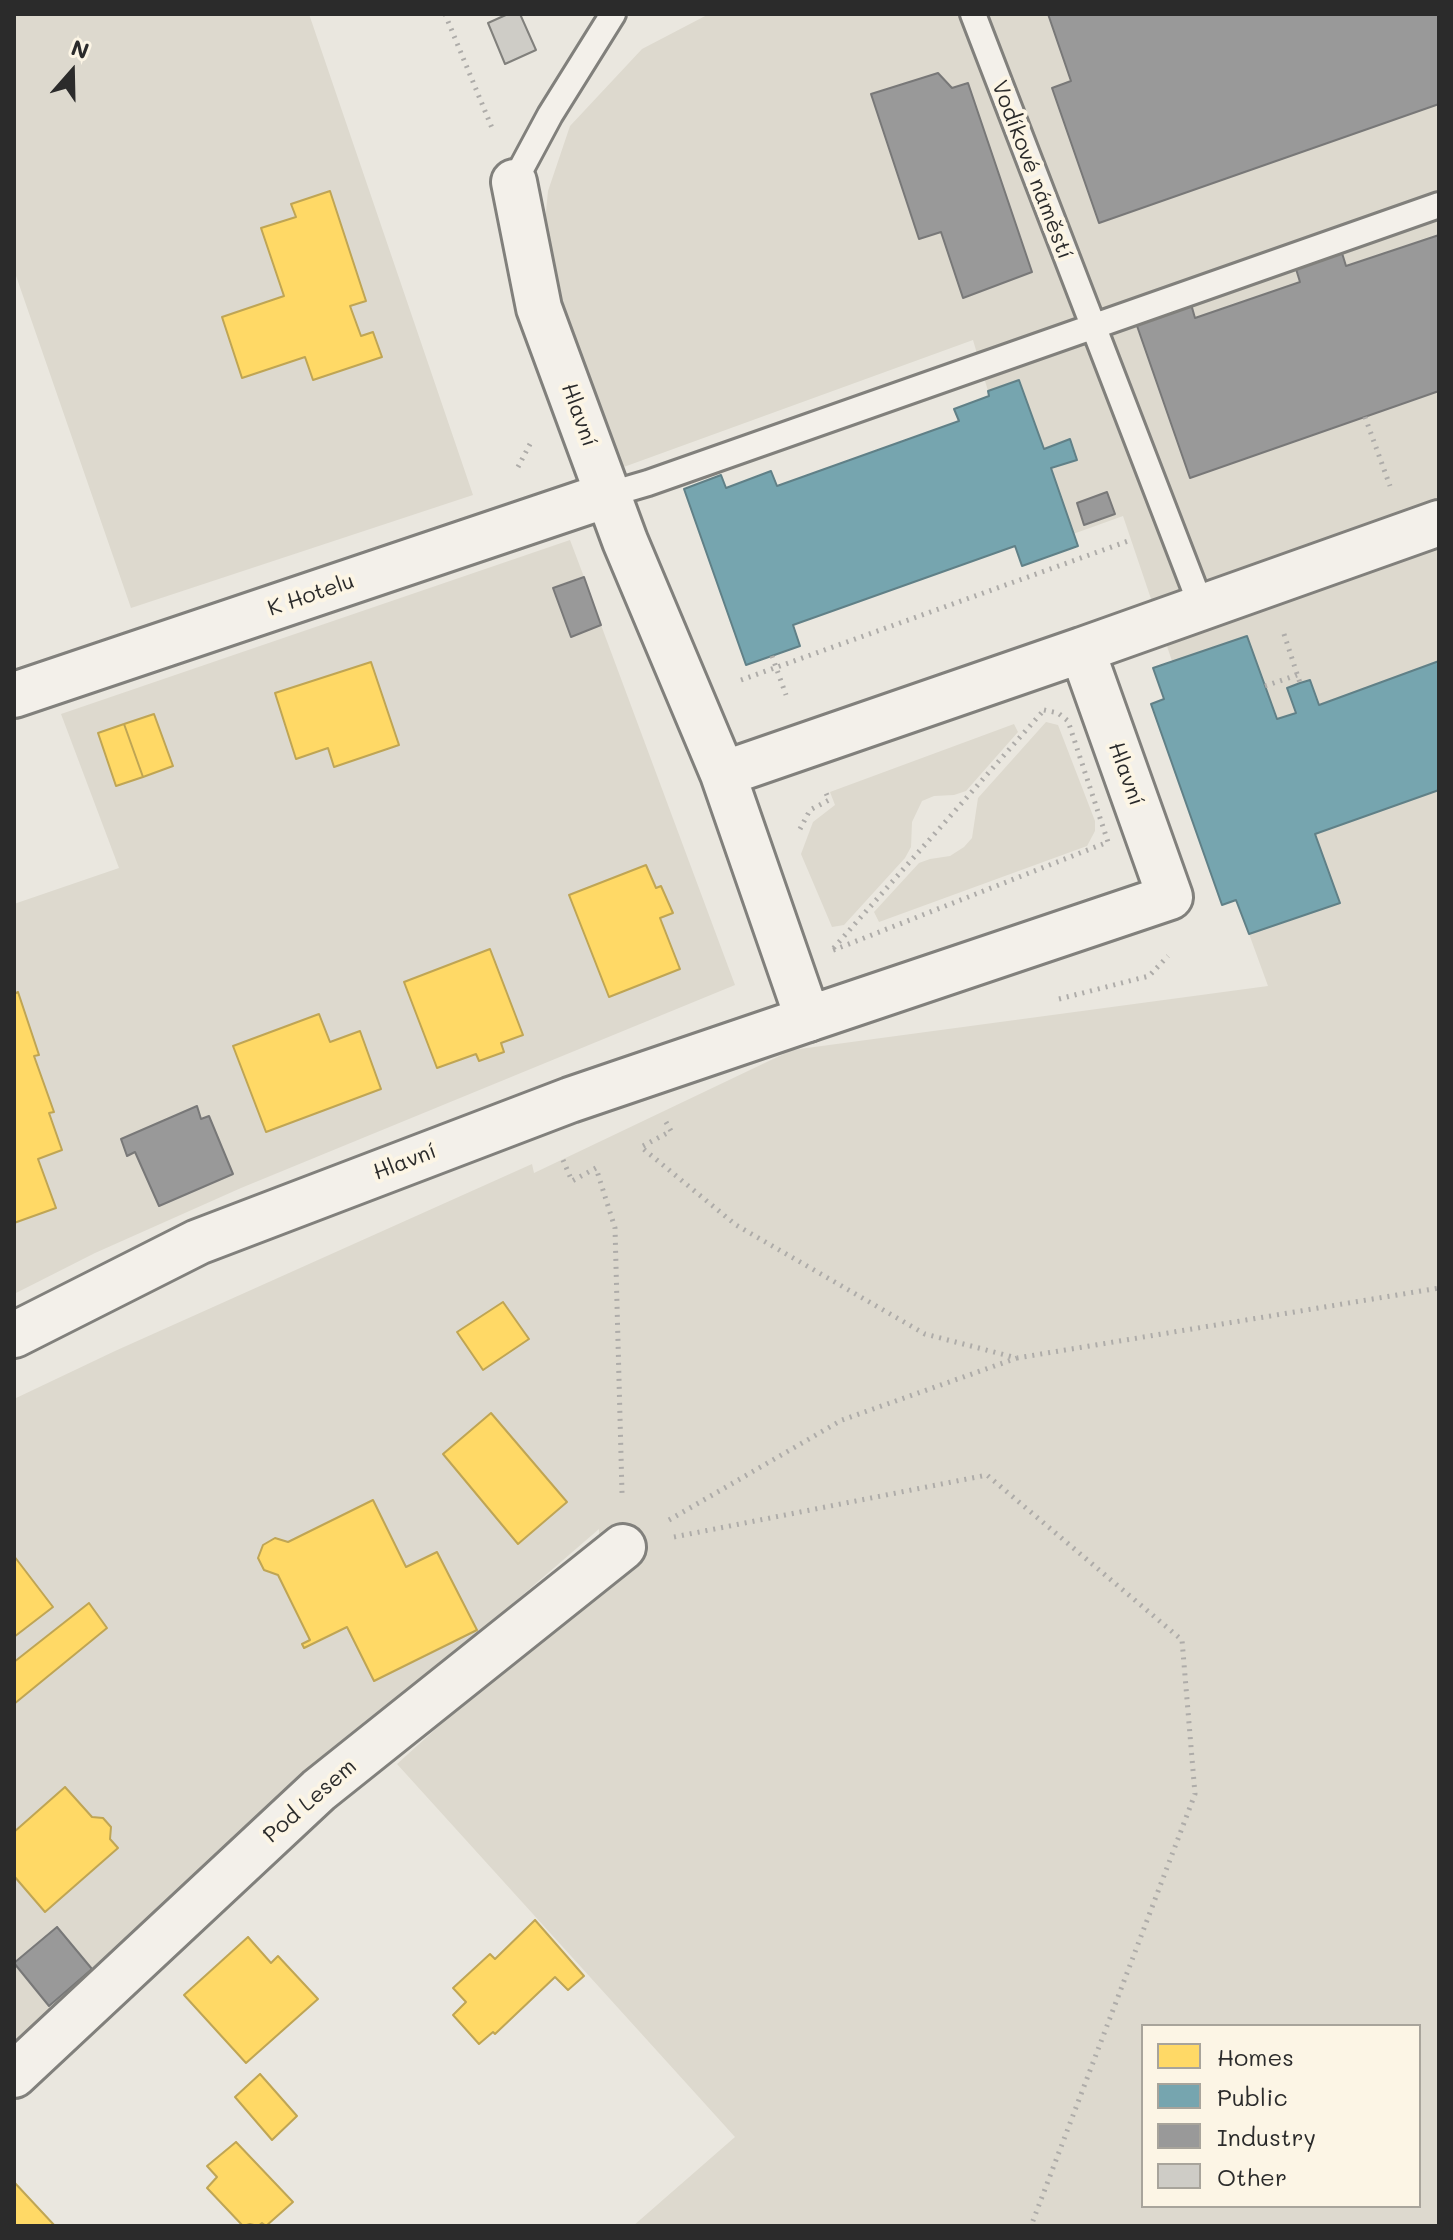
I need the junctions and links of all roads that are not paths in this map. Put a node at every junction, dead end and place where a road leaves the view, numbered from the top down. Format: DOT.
graph roads {
  1 [pos="613,14"];
  2 [pos="973,14"];
  3 [pos="514,182"];
  4 [pos="1439,205"];
  5 [pos="1092,326"];
  6 [pos="607,495"];
  7 [pos="1439,523"];
  8 [pos="1202,608"];
  9 [pos="1082,650"];
  10 [pos="14,695"];
  11 [pos="723,774"];
  12 [pos="808,1019"];
  13 [pos="14,1335"];
  14 [pos="623,1547"];
  15 [pos="14,2075"];
  1 -- 3 [label="lane"];
  2 -- 5 [label="lane, Vodíkové náměstí"];
  3 -- 6 [label="street, Hlavní"];
  4 -- 5 [label="lane"];
  5 -- 6 [label="lane"];
  5 -- 8 [label="lane, Vodíkové náměstí"];
  6 -- 10 [label="street, K Hotelu"];
  6 -- 11 [label="street, Hlavní"];
  7 -- 8 [label="street"];
  8 -- 9 [label="street"];
  9 -- 11 [label="street"];
  9 -- 12 [label="street, Hlavní"];
  11 -- 12 [label="street, Hlavní"];
  12 -- 13 [label="street, Hlavní"];
  14 -- 15 [label="street, Pod Lesem"];
}
